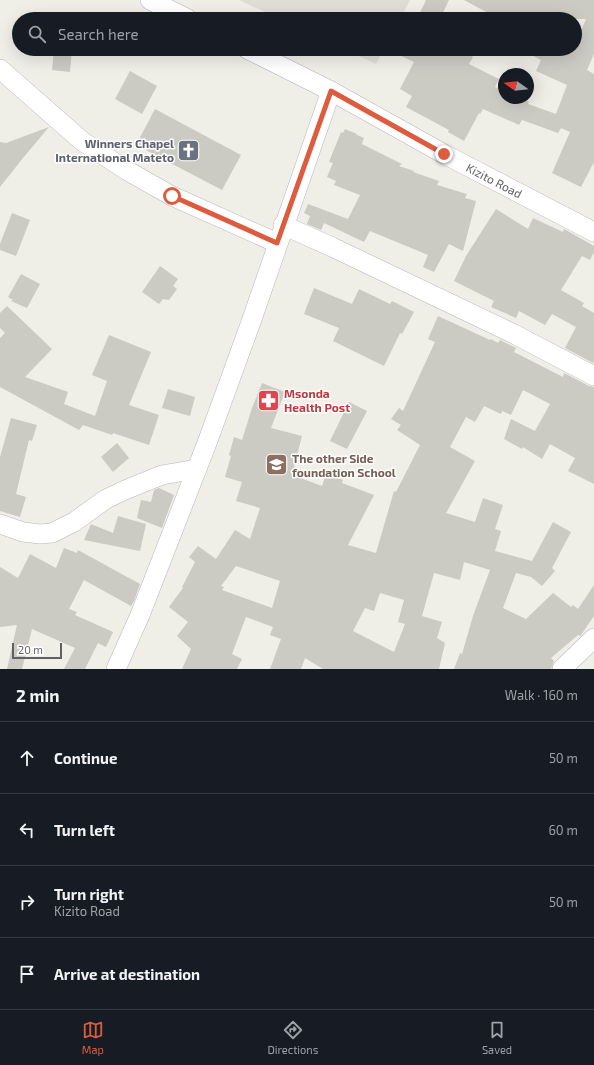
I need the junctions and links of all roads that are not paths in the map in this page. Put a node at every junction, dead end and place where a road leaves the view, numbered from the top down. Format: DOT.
graph roads {
  1 [pos="150,0"];
  2 [pos="174,12"];
  3 [pos="261,56"];
  4 [pos="0,69"];
  5 [pos="331,91"];
  6 [pos="283,225"];
  7 [pos="594,232"];
  8 [pos="277,243"];
  9 [pos="594,376"];
  10 [pos="197,469"];
  11 [pos="0,524"];
  12 [pos="594,638"];
  13 [pos="124,665"];
  14 [pos="562,669"];
  1 -- 2 [label="street"];
  3 -- 5 [label="street, Kizito Road"];
  4 -- 8 [label="street"];
  5 -- 6 [label="street"];
  5 -- 7 [label="street, Kizito Road"];
  6 -- 8 [label="street"];
  6 -- 9 [label="street"];
  8 -- 10 [label="street"];
  10 -- 11 [label="street"];
  10 -- 13 [label="street"];
  12 -- 14 [label="street"];
}
